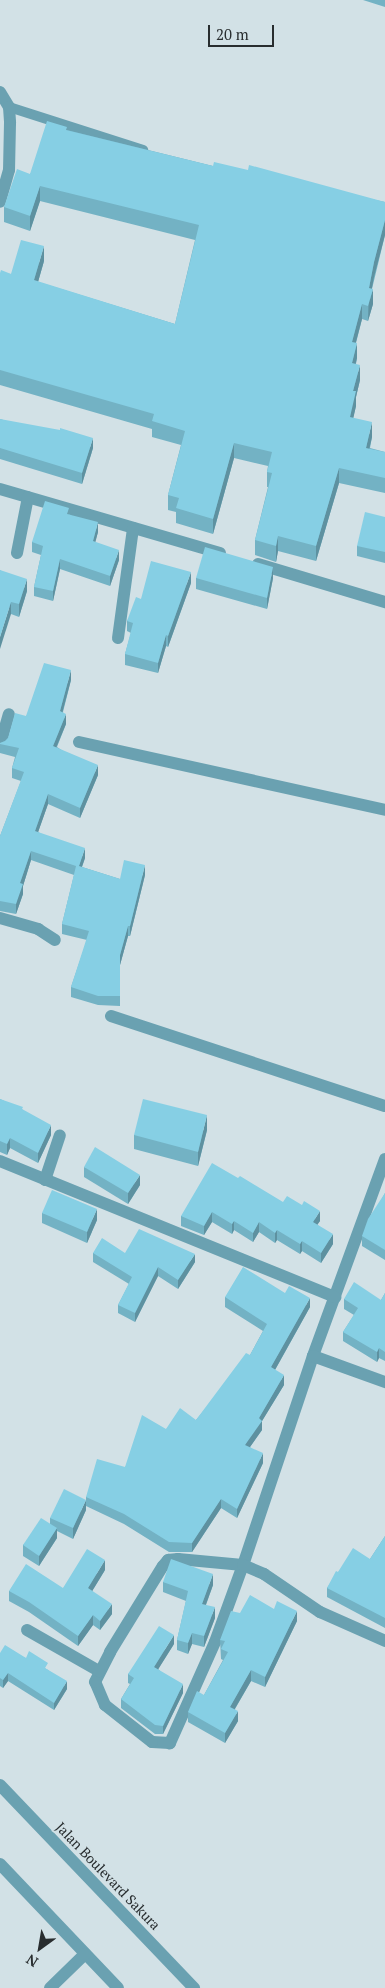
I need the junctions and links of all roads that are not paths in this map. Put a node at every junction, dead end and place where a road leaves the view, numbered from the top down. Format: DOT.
graph roads {
  1 [pos="0,92"];
  2 [pos="9,107"];
  3 [pos="158,154"];
  4 [pos="0,202"];
  5 [pos="0,489"];
  6 [pos="28,497"];
  7 [pos="133,528"];
  8 [pos="17,553"];
  9 [pos="385,602"];
  10 [pos="118,638"];
  11 [pos="9,714"];
  12 [pos="79,742"];
  13 [pos="0,745"];
  14 [pos="385,810"];
  15 [pos="0,918"];
  16 [pos="55,940"];
  17 [pos="111,1016"];
  18 [pos="385,1106"];
  19 [pos="60,1135"];
  20 [pos="385,1159"];
  21 [pos="0,1161"];
  22 [pos="45,1180"];
  23 [pos="335,1297"];
  24 [pos="313,1356"];
  25 [pos="385,1382"];
  26 [pos="243,1565"];
  27 [pos="27,1630"];
  28 [pos="385,1641"];
  29 [pos="99,1671"];
  30 [pos="0,1785"];
  31 [pos="0,1864"];
  32 [pos="85,1954"];
  33 [pos="50,1988"];
  34 [pos="118,1988"];
  35 [pos="194,1988"];
  1 -- 2 [label="street"];
  2 -- 3 [label="lane"];
  2 -- 4 [label="street"];
  5 -- 6 [label="street"];
  6 -- 7 [label="street"];
  6 -- 8 [label="street"];
  7 -- 9 [label="street"];
  7 -- 10 [label="street"];
  11 -- 13 [label="street"];
  12 -- 14 [label="street"];
  15 -- 16 [label="street"];
  17 -- 18 [label="street"];
  19 -- 22 [label="street"];
  20 -- 23 [label="street"];
  21 -- 22 [label="street"];
  22 -- 23 [label="street"];
  23 -- 24 [label="street"];
  24 -- 25 [label="street"];
  24 -- 26 [label="street"];
  26 -- 28 [label="street"];
  26 -- 29 [label="street"];
  26 -- 29 [label="street"];
  27 -- 29 [label="street"];
  30 -- 35 [label="street, Jalan Boulevard Sakura"];
  31 -- 32 [label="street"];
  32 -- 33 [label="street"];
  32 -- 34 [label="street"];
}
